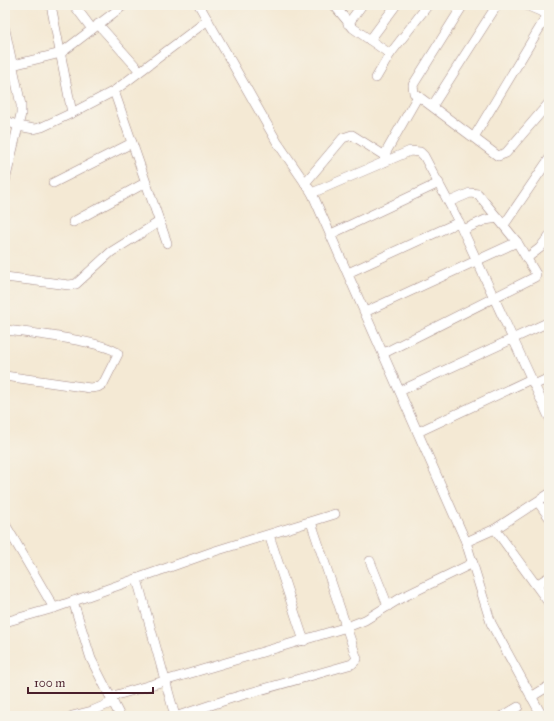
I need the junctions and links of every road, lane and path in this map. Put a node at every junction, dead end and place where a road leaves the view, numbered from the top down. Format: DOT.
graph roads {
  1 [pos="50,5"];
  2 [pos="74,5"];
  3 [pos="124,5"];
  4 [pos="199,5"];
  5 [pos="334,5"];
  6 [pos="362,5"];
  7 [pos="396,5"];
  8 [pos="428,5"];
  9 [pos="463,5"];
  10 [pos="497,5"];
  11 [pos="528,5"];
  12 [pos="548,15"];
  13 [pos="208,20"];
  14 [pos="348,24"];
  15 [pos="95,27"];
  16 [pos="6,34"];
  17 [pos="370,40"];
  18 [pos="61,53"];
  19 [pos="390,54"];
  20 [pos="13,65"];
  21 [pos="139,70"];
  22 [pos="376,78"];
  23 [pos="114,91"];
  24 [pos="418,96"];
  25 [pos="549,103"];
  26 [pos="433,105"];
  27 [pos="72,113"];
  28 [pos="5,120"];
  29 [pos="18,126"];
  30 [pos="474,137"];
  31 [pos="132,143"];
  32 [pos="549,159"];
  33 [pos="384,160"];
  34 [pos="5,181"];
  35 [pos="440,182"];
  36 [pos="53,183"];
  37 [pos="146,183"];
  38 [pos="305,183"];
  39 [pos="312,193"];
  40 [pos="449,202"];
  41 [pos="501,221"];
  42 [pos="73,222"];
  43 [pos="159,222"];
  44 [pos="461,226"];
  45 [pos="331,234"];
  46 [pos="549,236"];
  47 [pos="517,242"];
  48 [pos="167,243"];
  49 [pos="527,258"];
  50 [pos="477,261"];
  51 [pos="348,274"];
  52 [pos="5,277"];
  53 [pos="494,298"];
  54 [pos="365,312"];
  55 [pos="549,322"];
  56 [pos="5,330"];
  57 [pos="513,338"];
  58 [pos="384,353"];
  59 [pos="5,376"];
  60 [pos="549,378"];
  61 [pos="533,382"];
  62 [pos="400,391"];
  63 [pos="549,417"];
  64 [pos="418,432"];
  65 [pos="549,494"];
  66 [pos="538,502"];
  67 [pos="335,514"];
  68 [pos="549,518"];
  69 [pos="311,522"];
  70 [pos="5,524"];
  71 [pos="495,530"];
  72 [pos="269,535"];
  73 [pos="466,542"];
  74 [pos="370,561"];
  75 [pos="473,563"];
  76 [pos="549,577"];
  77 [pos="137,579"];
  78 [pos="536,585"];
  79 [pos="73,601"];
  80 [pos="549,603"];
  81 [pos="388,606"];
  82 [pos="54,608"];
  83 [pos="5,622"];
  84 [pos="347,627"];
  85 [pos="304,640"];
  86 [pos="164,681"];
  87 [pos="549,686"];
  88 [pos="531,697"];
  89 [pos="112,700"];
  90 [pos="518,707"];
  91 [pos="93,713"];
  92 [pos="72,716"];
  93 [pos="120,716"];
  94 [pos="177,716"];
  95 [pos="503,716"];
  96 [pos="542,716"];
  1 -- 18 [label="street"];
  2 -- 15 [label="street"];
  3 -- 15 [label="street"];
  4 -- 13 [label="street"];
  5 -- 14 [label="street"];
  6 -- 14 [label="street"];
  7 -- 17 [label="street"];
  8 -- 19 [label="street"];
  9 -- 24 [label="street"];
  10 -- 26 [label="street"];
  11 -- 12 [label="street"];
  12 -- 30 [label="street"];
  13 -- 21 [label="street"];
  13 -- 38 [label="street"];
  14 -- 17 [label="street"];
  15 -- 18 [label="street"];
  15 -- 21 [label="street"];
  16 -- 20 [label="street"];
  17 -- 19 [label="street"];
  18 -- 20 [label="street"];
  18 -- 27 [label="street"];
  19 -- 22 [label="street"];
  20 -- 29 [label="street"];
  21 -- 23 [label="street"];
  23 -- 27 [label="street"];
  23 -- 31 [label="street"];
  24 -- 26 [label="street"];
  24 -- 33 [label="street"];
  25 -- 30 [label="street"];
  26 -- 30 [label="street"];
  27 -- 29 [label="street"];
  28 -- 29 [label="street"];
  29 -- 34 [label="street"];
  31 -- 36 [label="street"];
  31 -- 37 [label="street"];
  32 -- 41 [label="street"];
  33 -- 35 [label="street"];
  33 -- 38 [label="street"];
  33 -- 39 [label="street"];
  35 -- 40 [label="street"];
  35 -- 45 [label="street"];
  37 -- 42 [label="street"];
  37 -- 43 [label="street"];
  38 -- 39 [label="street"];
  39 -- 45 [label="street"];
  40 -- 41 [label="street"];
  40 -- 44 [label="street"];
  41 -- 44 [label="street"];
  41 -- 47 [label="street"];
  43 -- 48 [label="street"];
  43 -- 52 [label="street"];
  44 -- 50 [label="street"];
  44 -- 51 [label="street"];
  45 -- 51 [label="street"];
  46 -- 49 [label="street"];
  47 -- 49 [label="street"];
  47 -- 50 [label="street"];
  49 -- 53 [label="street"];
  50 -- 53 [label="street"];
  50 -- 54 [label="street"];
  51 -- 54 [label="street"];
  53 -- 57 [label="street"];
  53 -- 58 [label="street"];
  54 -- 58 [label="street"];
  55 -- 57 [label="street"];
  56 -- 59 [label="street"];
  57 -- 61 [label="street"];
  57 -- 62 [label="street"];
  58 -- 62 [label="street"];
  60 -- 61 [label="street"];
  61 -- 63 [label="street"];
  61 -- 64 [label="street"];
  62 -- 64 [label="street"];
  64 -- 73 [label="street"];
  65 -- 66 [label="street"];
  66 -- 68 [label="street"];
  66 -- 71 [label="street"];
  67 -- 69 [label="street"];
  69 -- 72 [label="street"];
  69 -- 84 [label="street"];
  70 -- 82 [label="street"];
  71 -- 73 [label="street"];
  71 -- 78 [label="street"];
  72 -- 77 [label="street"];
  72 -- 85 [label="street"];
  73 -- 75 [label="street"];
  74 -- 81 [label="street"];
  75 -- 81 [label="street"];
  75 -- 88 [label="street"];
  76 -- 78 [label="street"];
  77 -- 79 [label="street"];
  77 -- 86 [label="street"];
  78 -- 80 [label="street"];
  79 -- 82 [label="street"];
  79 -- 89 [label="street"];
  81 -- 84 [label="street"];
  82 -- 83 [label="street"];
  84 -- 85 [label="street"];
  84 -- 94 [label="street"];
  85 -- 86 [label="street"];
  86 -- 89 [label="street"];
  86 -- 94 [label="street"];
  87 -- 88 [label="street"];
  88 -- 96 [label="street"];
  89 -- 91 [label="street"];
  89 -- 93 [label="street"];
  90 -- 95 [label="street"];
  91 -- 92 [label="street"];
}
